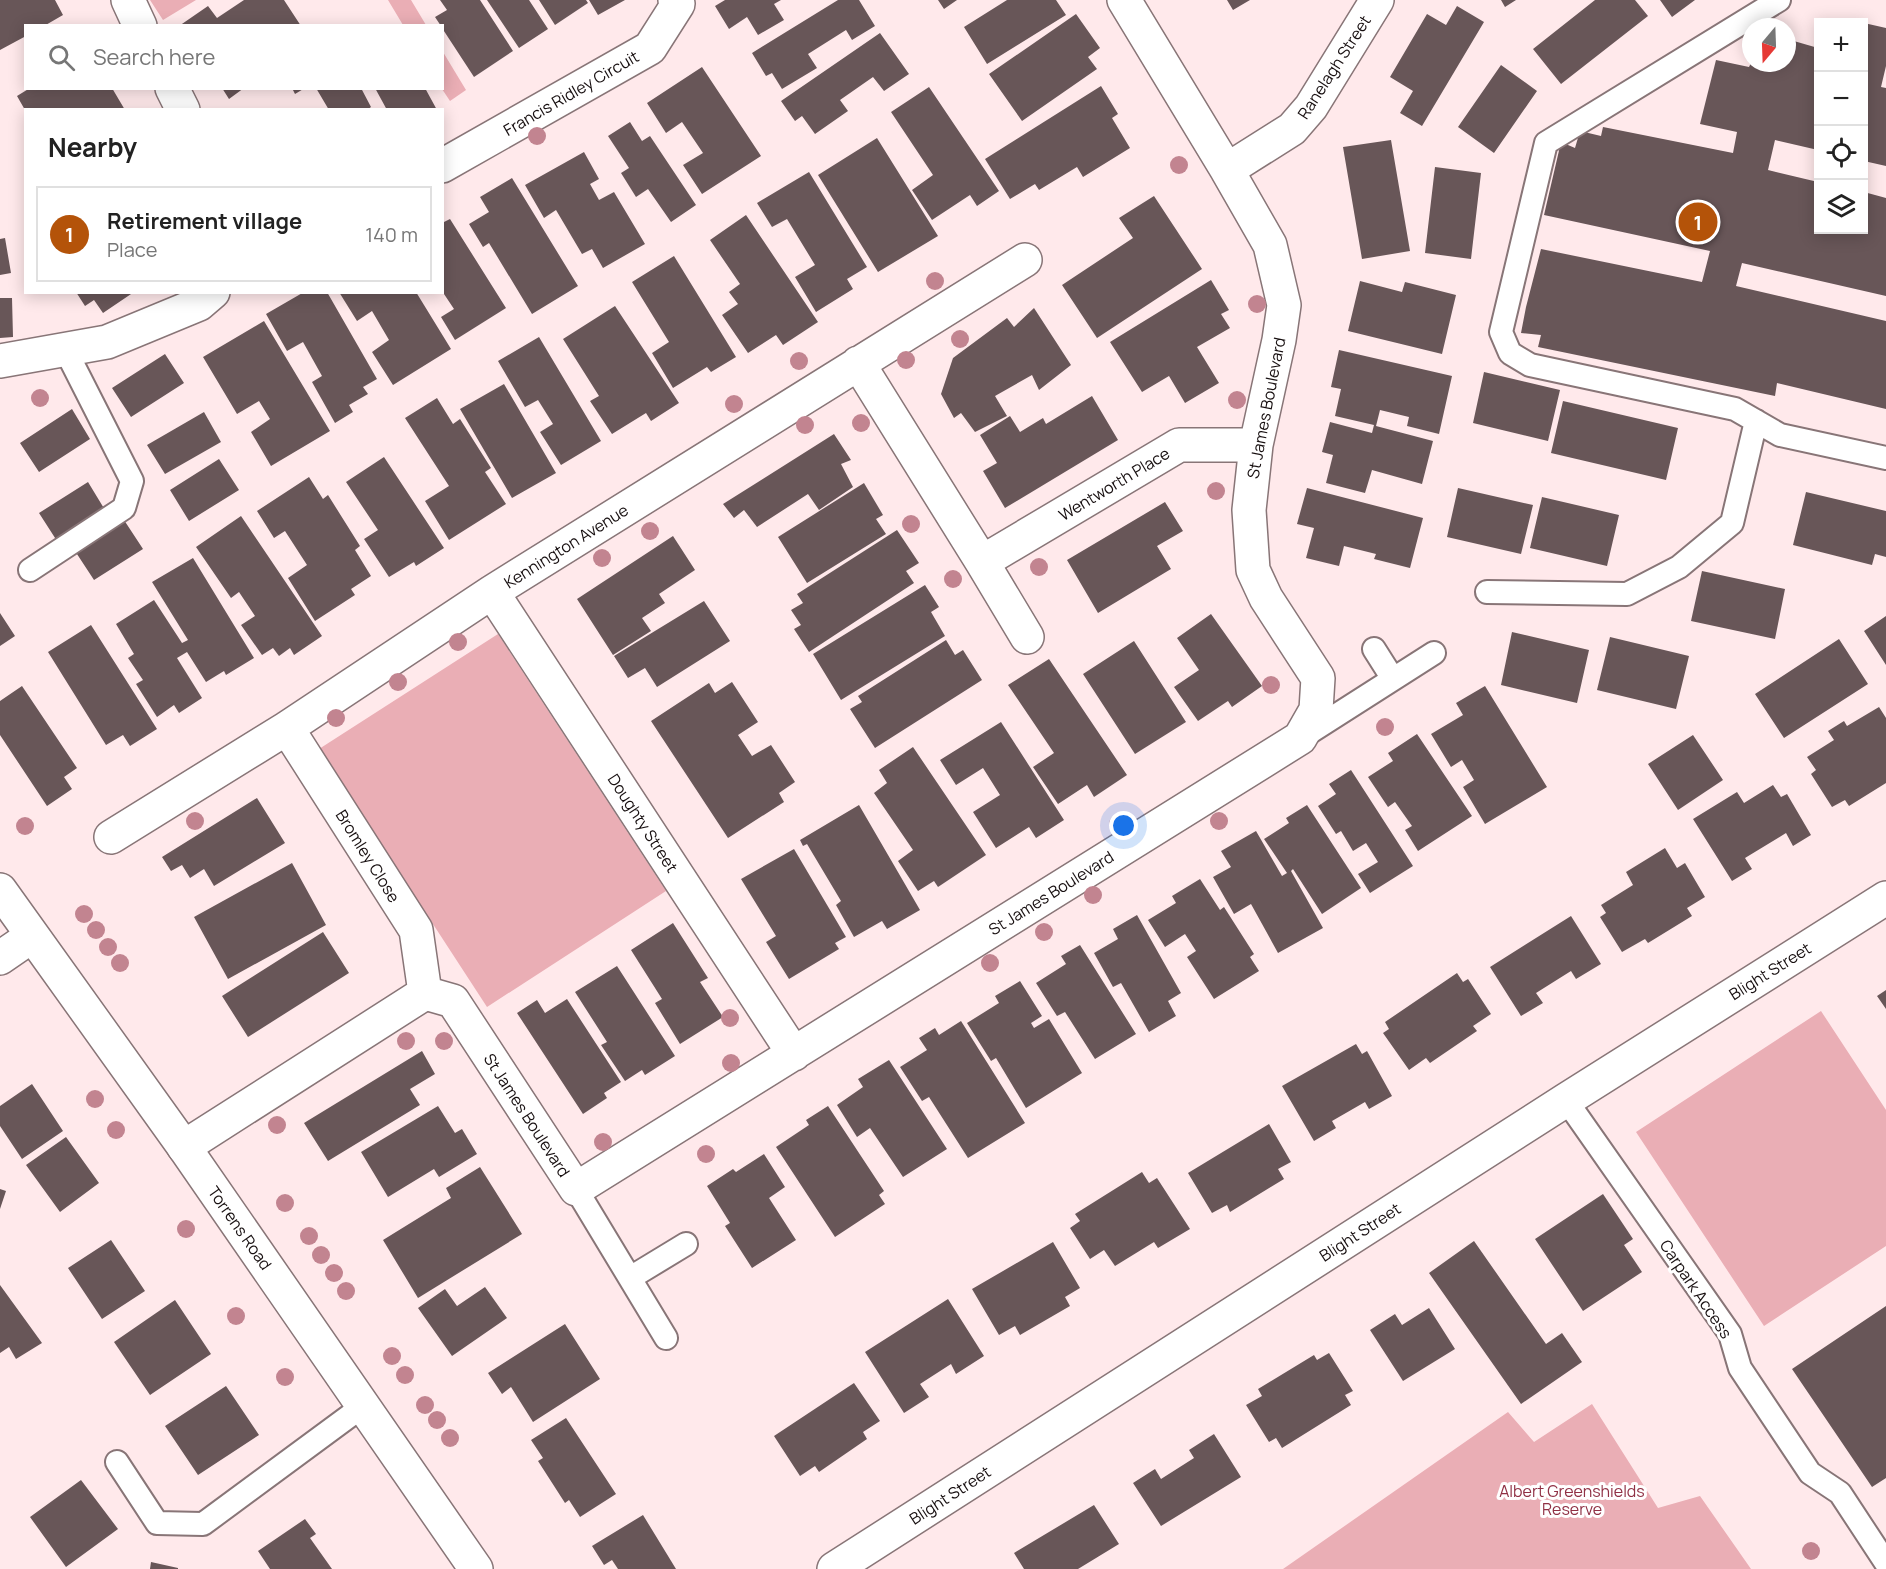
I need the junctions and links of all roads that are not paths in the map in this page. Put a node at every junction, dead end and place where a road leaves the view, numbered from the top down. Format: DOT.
graph roads {
  1 [pos="128,0"];
  2 [pos="675,0"];
  3 [pos="1124,0"];
  4 [pos="1377,0"];
  5 [pos="1779,0"];
  6 [pos="139,24"];
  7 [pos="173,90"];
  8 [pos="182,108"];
  9 [pos="444,165"];
  10 [pos="1227,170"];
  11 [pos="1025,260"];
  12 [pos="211,294"];
  13 [pos="65,350"];
  14 [pos="0,361"];
  15 [pos="858,363"];
  16 [pos="1756,421"];
  17 [pos="1256,445"];
  18 [pos="1886,458"];
  19 [pos="982,562"];
  20 [pos="30,570"];
  21 [pos="492,592"];
  22 [pos="1487,592"];
  23 [pos="1027,637"];
  24 [pos="1374,649"];
  25 [pos="1434,653"];
  26 [pos="1393,679"];
  27 [pos="287,728"];
  28 [pos="1300,738"];
  29 [pos="111,837"];
  30 [pos="0,890"];
  31 [pos="1886,898"];
  32 [pos="32,936"];
  33 [pos="0,958"];
  34 [pos="425,993"];
  35 [pos="794,1054"];
  36 [pos="1566,1100"];
  37 [pos="184,1147"];
  38 [pos="576,1189"];
  39 [pos="686,1244"];
  40 [pos="630,1278"];
  41 [pos="666,1338"];
  42 [pos="363,1406"];
  43 [pos="117,1462"];
  44 [pos="1886,1563"];
  45 [pos="476,1569"];
  46 [pos="834,1569"];
  1 -- 6 [label="street"];
  2 -- 9 [label="street, Francis Ridley Circuit"];
  3 -- 10 [label="street, St James Boulevard"];
  4 -- 10 [label="street, Ranelagh Street"];
  5 -- 16 [label="lane"];
  7 -- 8 [label="street"];
  10 -- 17 [label="street, St James Boulevard"];
  11 -- 15 [label="street, Kennington Avenue"];
  12 -- 13 [label="street"];
  13 -- 14 [label="street"];
  13 -- 20 [label="lane"];
  15 -- 19 [label="street"];
  15 -- 21 [label="street, Kennington Avenue"];
  16 -- 18 [label="lane"];
  16 -- 22 [label="lane"];
  17 -- 19 [label="street, Wentworth Place"];
  17 -- 28 [label="street, St James Boulevard"];
  19 -- 23 [label="street"];
  21 -- 27 [label="street, Kennington Avenue"];
  21 -- 35 [label="street, Doughty Street"];
  24 -- 26 [label="lane"];
  25 -- 26 [label="lane"];
  26 -- 28 [label="lane"];
  27 -- 29 [label="street, Kennington Avenue"];
  27 -- 34 [label="street, Bromley Close"];
  28 -- 35 [label="street, St James Boulevard"];
  30 -- 32 [label="street, Torrens Road"];
  31 -- 36 [label="street, Blight Street"];
  32 -- 33 [label="street"];
  32 -- 37 [label="street, Torrens Road"];
  34 -- 37 [label="street"];
  34 -- 38 [label="street, St James Boulevard"];
  35 -- 38 [label="street, St James Boulevard"];
  36 -- 44 [label="lane, Carpark Access"];
  36 -- 46 [label="street, Blight Street"];
  37 -- 42 [label="street, Torrens Road"];
  38 -- 40 [label="lane"];
  39 -- 40 [label="lane"];
  40 -- 41 [label="lane"];
  42 -- 43 [label="lane"];
  42 -- 45 [label="street, Torrens Road"];
}
